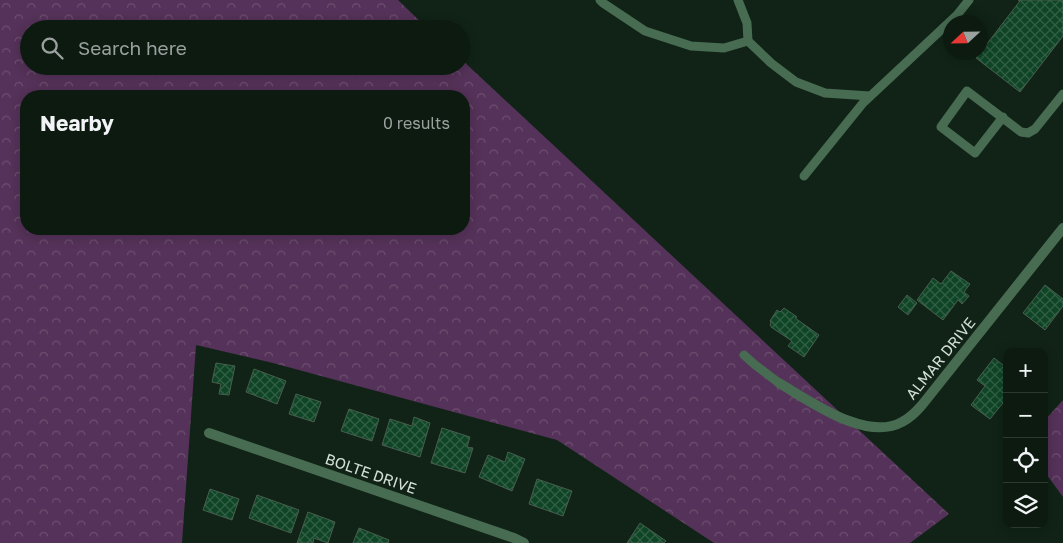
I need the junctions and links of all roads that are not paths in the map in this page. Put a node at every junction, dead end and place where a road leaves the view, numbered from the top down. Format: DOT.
graph roads {
  1 [pos="600,0"];
  2 [pos="738,0"];
  3 [pos="969,0"];
  4 [pos="748,41"];
  5 [pos="1063,94"];
  6 [pos="870,96"];
  7 [pos="1002,118"];
  8 [pos="804,176"];
  9 [pos="1063,228"];
  10 [pos="744,355"];
  11 [pos="779,383"];
  12 [pos="209,433"];
  13 [pos="524,543"];
  1 -- 4 [label="lane"];
  2 -- 4 [label="lane"];
  3 -- 6 [label="lane"];
  4 -- 6 [label="lane"];
  5 -- 7 [label="lane"];
  6 -- 8 [label="lane"];
  7 -- 7 [label="lane"];
  9 -- 11 [label="street, ALMAR DRIVE"];
  10 -- 11 [label="lane"];
  12 -- 13 [label="street, BOLTE DRIVE"];
}
